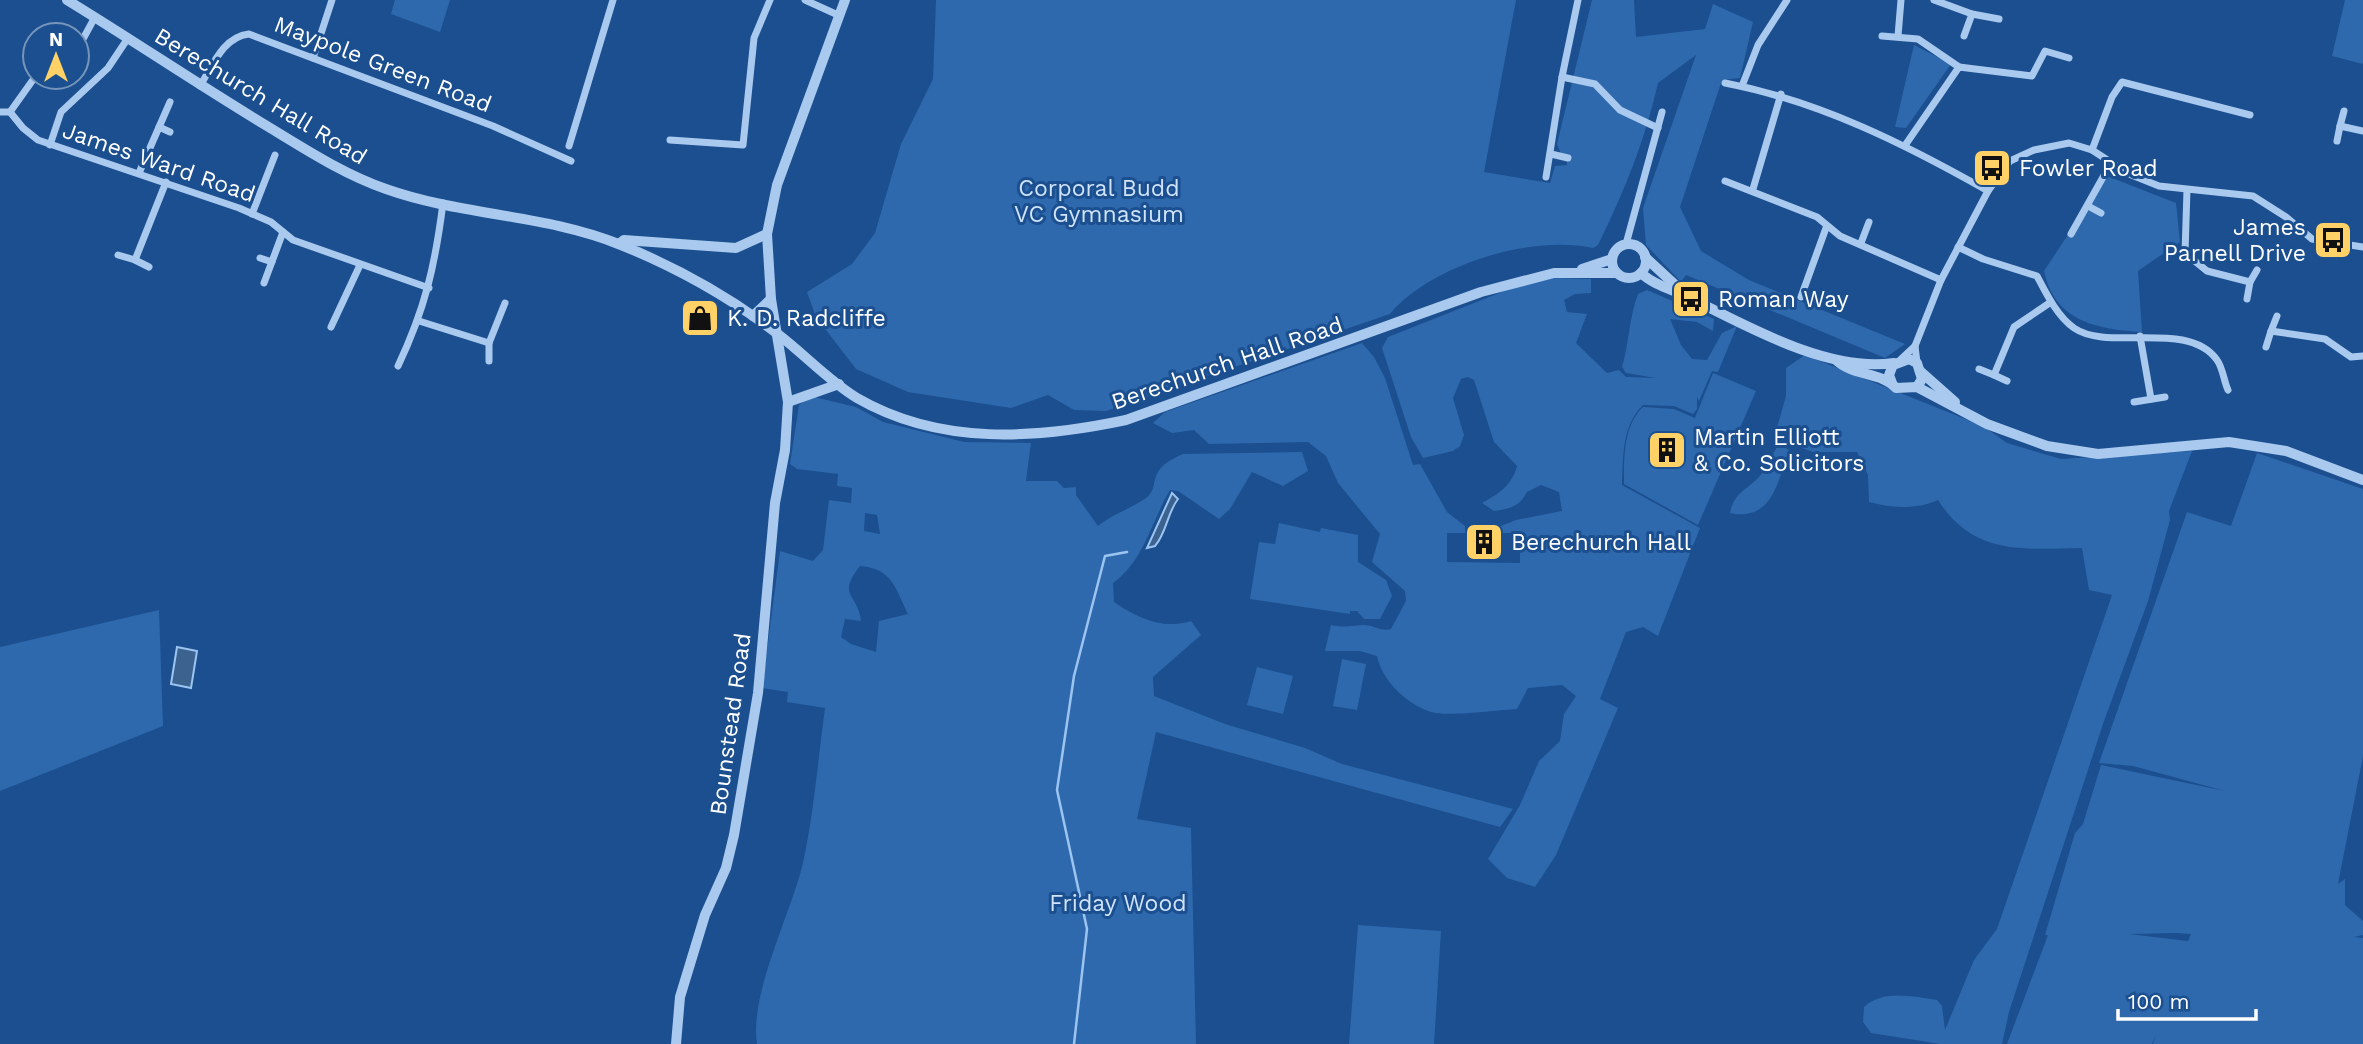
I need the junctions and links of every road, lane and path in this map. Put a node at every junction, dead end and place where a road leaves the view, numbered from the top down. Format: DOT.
graph roads {
  1 [pos="67,0"];
  2 [pos="332,0"];
  3 [pos="770,0"];
  4 [pos="805,0"];
  5 [pos="845,0"];
  6 [pos="1578,0"];
  7 [pos="1787,0"];
  8 [pos="1901,0"];
  9 [pos="1934,0"];
  10 [pos="610,1"];
  11 [pos="1972,14"];
  12 [pos="838,15"];
  13 [pos="95,17"];
  14 [pos="1999,19"];
  15 [pos="91,24"];
  16 [pos="1882,36"];
  17 [pos="1898,36"];
  18 [pos="1964,36"];
  19 [pos="128,38"];
  20 [pos="2048,39"];
  21 [pos="2045,51"];
  22 [pos="313,58"];
  23 [pos="2069,58"];
  24 [pos="1959,67"];
  25 [pos="1562,77"];
  26 [pos="1725,83"];
  27 [pos="200,86"];
  28 [pos="1742,86"];
  29 [pos="25,91"];
  30 [pos="1781,94"];
  31 [pos="170,102"];
  32 [pos="2344,111"];
  33 [pos="0,112"];
  34 [pos="10,112"];
  35 [pos="1662,112"];
  36 [pos="2250,115"];
  37 [pos="2340,126"];
  38 [pos="159,127"];
  39 [pos="1658,128"];
  40 [pos="2363,131"];
  41 [pos="170,132"];
  42 [pos="670,140"];
  43 [pos="2337,141"];
  44 [pos="1906,144"];
  45 [pos="50,145"];
  46 [pos="569,146"];
  47 [pos="2092,150"];
  48 [pos="1551,154"];
  49 [pos="275,155"];
  50 [pos="1568,158"];
  51 [pos="571,161"];
  52 [pos="2111,163"];
  53 [pos="139,173"];
  54 [pos="1546,177"];
  55 [pos="1725,181"];
  56 [pos="166,182"];
  57 [pos="1753,189"];
  58 [pos="2187,190"];
  59 [pos="1988,191"];
  60 [pos="443,203"];
  61 [pos="2088,206"];
  62 [pos="2101,213"];
  63 [pos="252,214"];
  64 [pos="1869,222"];
  65 [pos="1826,228"];
  66 [pos="283,232"];
  67 [pos="767,234"];
  68 [pos="2071,234"];
  69 [pos="1861,243"];
  70 [pos="619,244"];
  71 [pos="1626,244"];
  72 [pos="1958,247"];
  73 [pos="2363,247"];
  74 [pos="118,255"];
  75 [pos="1645,257"];
  76 [pos="260,258"];
  77 [pos="1612,258"];
  78 [pos="135,260"];
  79 [pos="272,262"];
  80 [pos="360,265"];
  81 [pos="149,267"];
  82 [pos="2257,270"];
  83 [pos="1578,271"];
  84 [pos="1615,273"];
  85 [pos="1641,273"];
  86 [pos="1941,280"];
  87 [pos="2250,282"];
  88 [pos="264,283"];
  89 [pos="429,288"];
  90 [pos="1688,297"];
  91 [pos="1801,297"];
  92 [pos="771,299"];
  93 [pos="2247,299"];
  94 [pos="2051,302"];
  95 [pos="505,303"];
  96 [pos="752,316"];
  97 [pos="2277,316"];
  98 [pos="419,321"];
  99 [pos="331,327"];
  100 [pos="2271,331"];
  101 [pos="777,334"];
  102 [pos="2140,336"];
  103 [pos="489,344"];
  104 [pos="1916,346"];
  105 [pos="2266,347"];
  106 [pos="2363,356"];
  107 [pos="1836,360"];
  108 [pos="489,361"];
  109 [pos="1897,362"];
  110 [pos="398,366"];
  111 [pos="1919,367"];
  112 [pos="1979,369"];
  113 [pos="1994,375"];
  114 [pos="2007,381"];
  115 [pos="1892,383"];
  116 [pos="839,384"];
  117 [pos="1917,387"];
  118 [pos="2228,390"];
  119 [pos="2165,397"];
  120 [pos="2151,399"];
  121 [pos="788,402"];
  122 [pos="2134,402"];
  123 [pos="1959,407"];
  124 [pos="2363,480"];
  125 [pos="676,1044"];
  1 -- 13 [label="street, Berechurch Hall Road"];
  2 -- 22 [label="street"];
  3 -- 42 [label="street"];
  4 -- 12 [label="street"];
  5 -- 12 [label="street, Bounstead Road"];
  6 -- 25 [label="street"];
  7 -- 28 [label="street"];
  8 -- 17 [label="street"];
  9 -- 11 [label="street"];
  10 -- 46 [label="street"];
  11 -- 14 [label="street"];
  11 -- 18 [label="street"];
  12 -- 67 [label="street, Bounstead Road"];
  13 -- 15 [label="street"];
  13 -- 19 [label="street, Berechurch Hall Road"];
  16 -- 17 [label="street"];
  17 -- 24 [label="street"];
  19 -- 27 [label="street, Berechurch Hall Road"];
  19 -- 45 [label="street"];
  20 -- 21 [label="street"];
  21 -- 23 [label="street"];
  21 -- 24 [label="street"];
  22 -- 27 [label="street, Maypole Green Road"];
  22 -- 51 [label="street, Maypole Green Road"];
  24 -- 44 [label="street"];
  25 -- 39 [label="street"];
  25 -- 48 [label="street"];
  26 -- 28 [label="street"];
  27 -- 60 [label="street, Berechurch Hall Road"];
  28 -- 30 [label="street"];
  29 -- 34 [label="street"];
  30 -- 44 [label="street"];
  30 -- 57 [label="street"];
  31 -- 38 [label="street"];
  32 -- 37 [label="street"];
  33 -- 34 [label="street"];
  34 -- 45 [label="street, James Ward Road"];
  35 -- 39 [label="street"];
  36 -- 47 [label="street"];
  37 -- 40 [label="street"];
  37 -- 43 [label="street"];
  38 -- 41 [label="street"];
  38 -- 53 [label="street"];
  39 -- 71 [label="street"];
  44 -- 59 [label="street"];
  45 -- 53 [label="street, James Ward Road"];
  47 -- 52 [label="street"];
  47 -- 59 [label="street"];
  48 -- 50 [label="street"];
  48 -- 54 [label="street"];
  49 -- 63 [label="street"];
  52 -- 58 [label="street"];
  52 -- 61 [label="street"];
  53 -- 56 [label="street, James Ward Road"];
  55 -- 57 [label="street"];
  56 -- 63 [label="street, James Ward Road"];
  56 -- 78 [label="street"];
  57 -- 65 [label="street"];
  58 -- 73 [label="street"];
  58 -- 87 [label="street"];
  59 -- 72 [label="street"];
  60 -- 70 [label="street, Berechurch Hall Road"];
  60 -- 89 [label="street"];
  61 -- 62 [label="street"];
  61 -- 68 [label="street"];
  63 -- 66 [label="street, James Ward Road"];
  64 -- 69 [label="street"];
  65 -- 69 [label="street"];
  65 -- 91 [label="street"];
  66 -- 79 [label="street"];
  66 -- 80 [label="street, James Ward Road"];
  67 -- 70 [label="street"];
  67 -- 92 [label="street, Bounstead Road"];
  69 -- 86 [label="street"];
  70 -- 96 [label="street, Berechurch Hall Road"];
  71 -- 75 [label="street"];
  71 -- 77 [label="street"];
  72 -- 86 [label="street"];
  72 -- 94 [label="street"];
  74 -- 78 [label="street"];
  75 -- 85 [label="street"];
  75 -- 90 [label="street"];
  76 -- 79 [label="street"];
  77 -- 83 [label="street, Berechurch Hall Road"];
  77 -- 84 [label="street"];
  78 -- 81 [label="street"];
  79 -- 88 [label="street"];
  80 -- 89 [label="street, James Ward Road"];
  80 -- 99 [label="street"];
  82 -- 87 [label="street"];
  83 -- 84 [label="street, Berechurch Hall Road"];
  83 -- 116 [label="street, Berechurch Hall Road"];
  84 -- 85 [label="street"];
  85 -- 90 [label="street"];
  86 -- 104 [label="street"];
  87 -- 93 [label="street"];
  89 -- 98 [label="street"];
  90 -- 107 [label="street"];
  92 -- 96 [label="street"];
  92 -- 101 [label="street, Bounstead Road"];
  94 -- 102 [label="street"];
  94 -- 113 [label="street"];
  95 -- 103 [label="street"];
  96 -- 101 [label="street, Berechurch Hall Road"];
  97 -- 100 [label="street"];
  98 -- 103 [label="street"];
  98 -- 110 [label="street"];
  100 -- 105 [label="street"];
  100 -- 106 [label="street"];
  101 -- 116 [label="street, Berechurch Hall Road"];
  101 -- 121 [label="street, Bounstead Road"];
  102 -- 118 [label="street"];
  102 -- 120 [label="street"];
  103 -- 108 [label="street"];
  104 -- 109 [label="street"];
  104 -- 111 [label="street"];
  107 -- 109 [label="street"];
  107 -- 115 [label="street"];
  109 -- 111 [label="street"];
  109 -- 115 [label="street"];
  111 -- 117 [label="street"];
  111 -- 123 [label="street"];
  112 -- 113 [label="street"];
  113 -- 114 [label="street"];
  115 -- 117 [label="street"];
  116 -- 121 [label="street"];
  117 -- 123 [label="street"];
  119 -- 120 [label="street"];
  120 -- 122 [label="street"];
  121 -- 125 [label="street, Bounstead Road"];
  123 -- 124 [label="street"];
}
